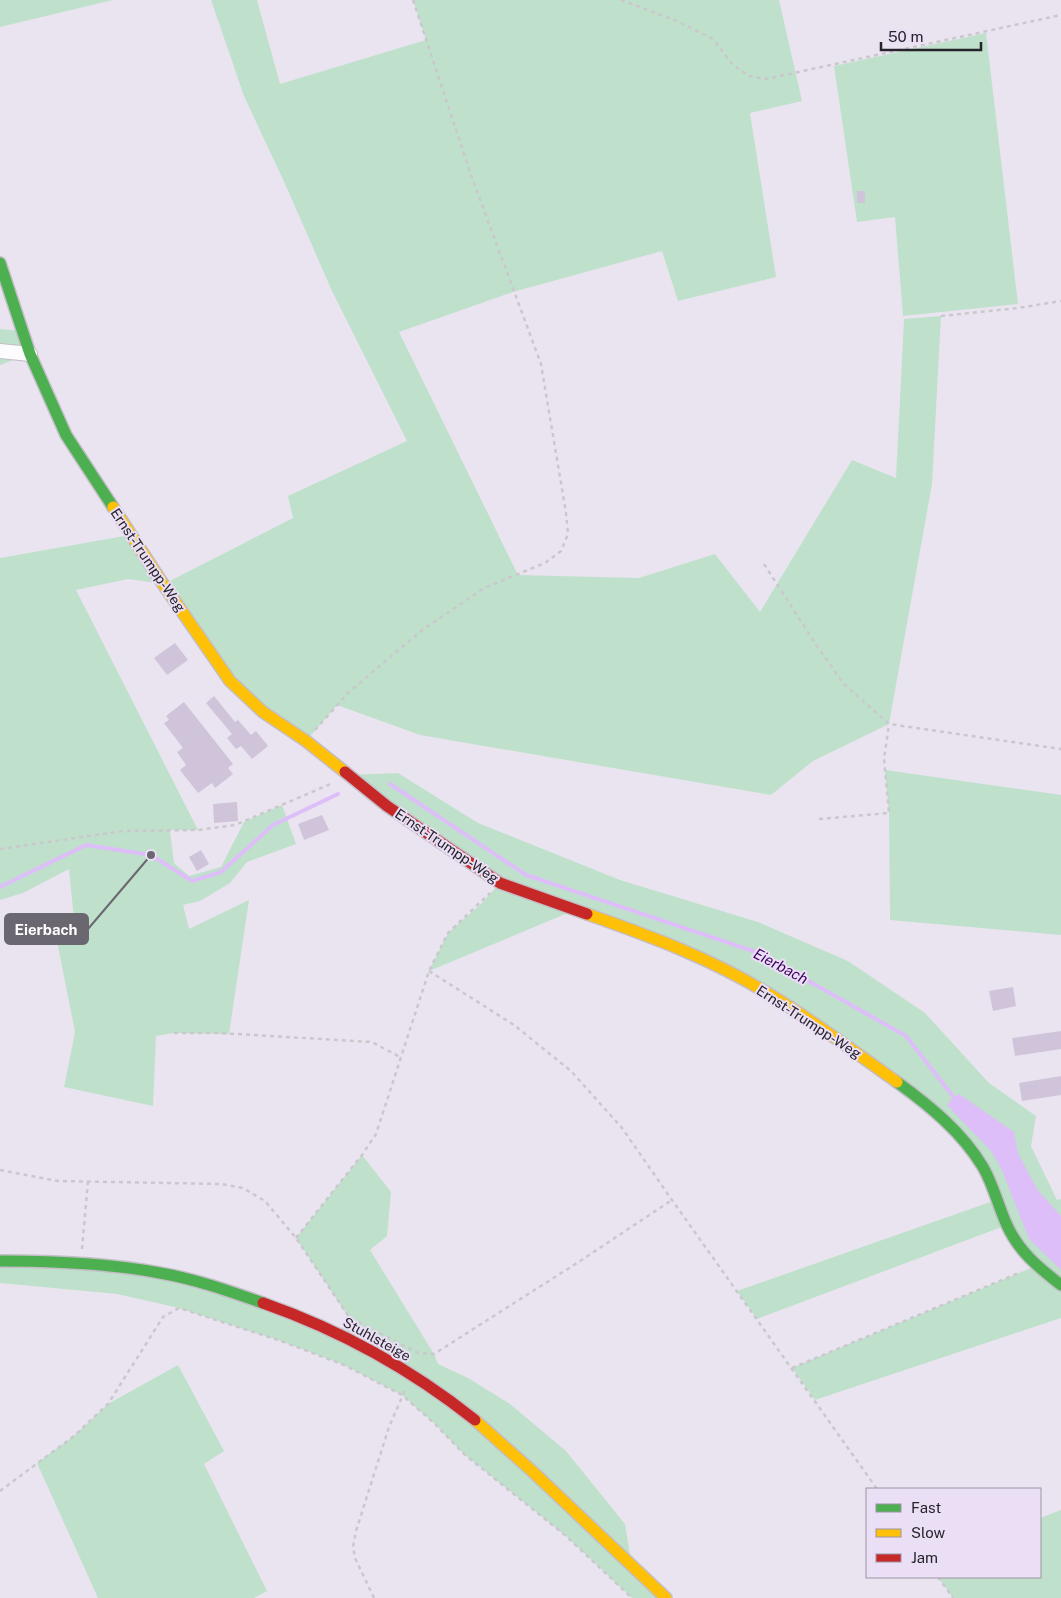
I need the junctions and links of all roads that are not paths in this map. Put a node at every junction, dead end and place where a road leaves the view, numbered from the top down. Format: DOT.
graph roads {
  1 [pos="0,263"];
  2 [pos="0,351"];
  3 [pos="30,354"];
  4 [pos="0,1261"];
  5 [pos="1061,1285"];
  6 [pos="666,1598"];
  1 -- 3 [label="street, Ernst-Trumpp-Weg"];
  2 -- 3 [label="street"];
  3 -- 5 [label="street, Ernst-Trumpp-Weg"];
  4 -- 6 [label="street, Stuhlsteige"];
}
